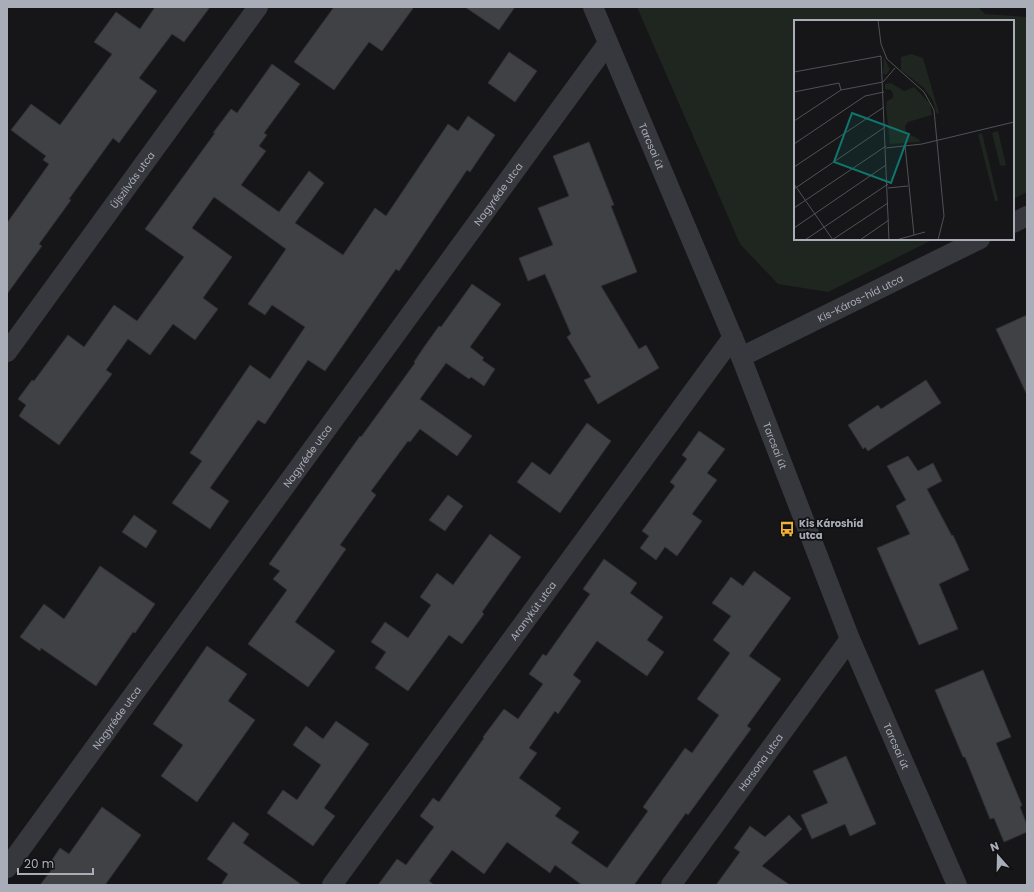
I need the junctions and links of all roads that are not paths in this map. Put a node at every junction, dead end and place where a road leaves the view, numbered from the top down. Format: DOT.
graph roads {
  1 [pos="258,7"];
  2 [pos="593,7"];
  3 [pos="608,43"];
  4 [pos="1027,216"];
  5 [pos="1014,222"];
  6 [pos="978,240"];
  7 [pos="733,337"];
  8 [pos="7,352"];
  9 [pos="741,356"];
  10 [pos="850,639"];
  11 [pos="7,868"];
  12 [pos="332,885"];
  13 [pos="671,885"];
  14 [pos="957,885"];
  1 -- 8 [label="street, Újszilvás utca"];
  2 -- 3 [label="street, Tarcsai út"];
  3 -- 7 [label="street, Tarcsai út"];
  3 -- 11 [label="street, Nagyréde utca"];
  4 -- 5 [label="street"];
  6 -- 9 [label="street, Kis-Káros-híd utca"];
  7 -- 9 [label="street, Tarcsai út"];
  7 -- 12 [label="street, Aranykút utca"];
  9 -- 10 [label="street, Tarcsai út"];
  10 -- 13 [label="street, Harsona utca"];
  10 -- 14 [label="street, Tarcsai út"];
}
